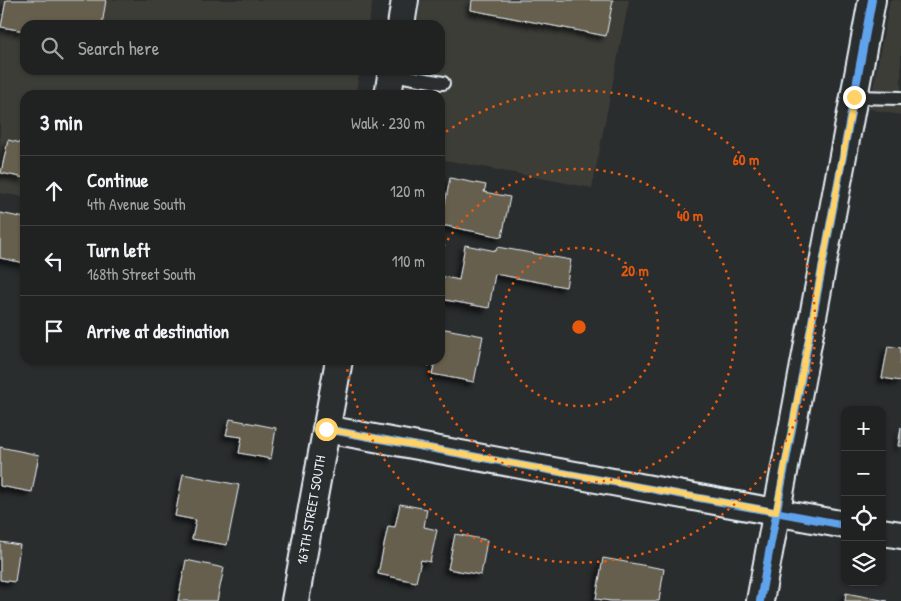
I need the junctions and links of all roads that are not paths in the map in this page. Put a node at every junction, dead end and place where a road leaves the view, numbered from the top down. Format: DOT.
graph roads {
  1 [pos="406,0"];
  2 [pos="872,0"];
  3 [pos="402,20"];
  4 [pos="391,80"];
  5 [pos="442,83"];
  6 [pos="854,97"];
  7 [pos="901,98"];
  8 [pos="338,365"];
  9 [pos="326,429"];
  10 [pos="776,512"];
  11 [pos="841,524"];
  12 [pos="886,533"];
  13 [pos="901,535"];
  14 [pos="295,601"];
  15 [pos="760,601"];
  1 -- 3 [label="street"];
  2 -- 6 [label="street"];
  4 -- 5 [label="lane"];
  6 -- 7 [label="lane"];
  6 -- 10 [label="street"];
  8 -- 9 [label="street, 167TH STREET SOUTH"];
  9 -- 10 [label="street"];
  9 -- 14 [label="street, 167TH STREET SOUTH"];
  10 -- 11 [label="street"];
  10 -- 15 [label="street"];
  12 -- 13 [label="street"];
}
